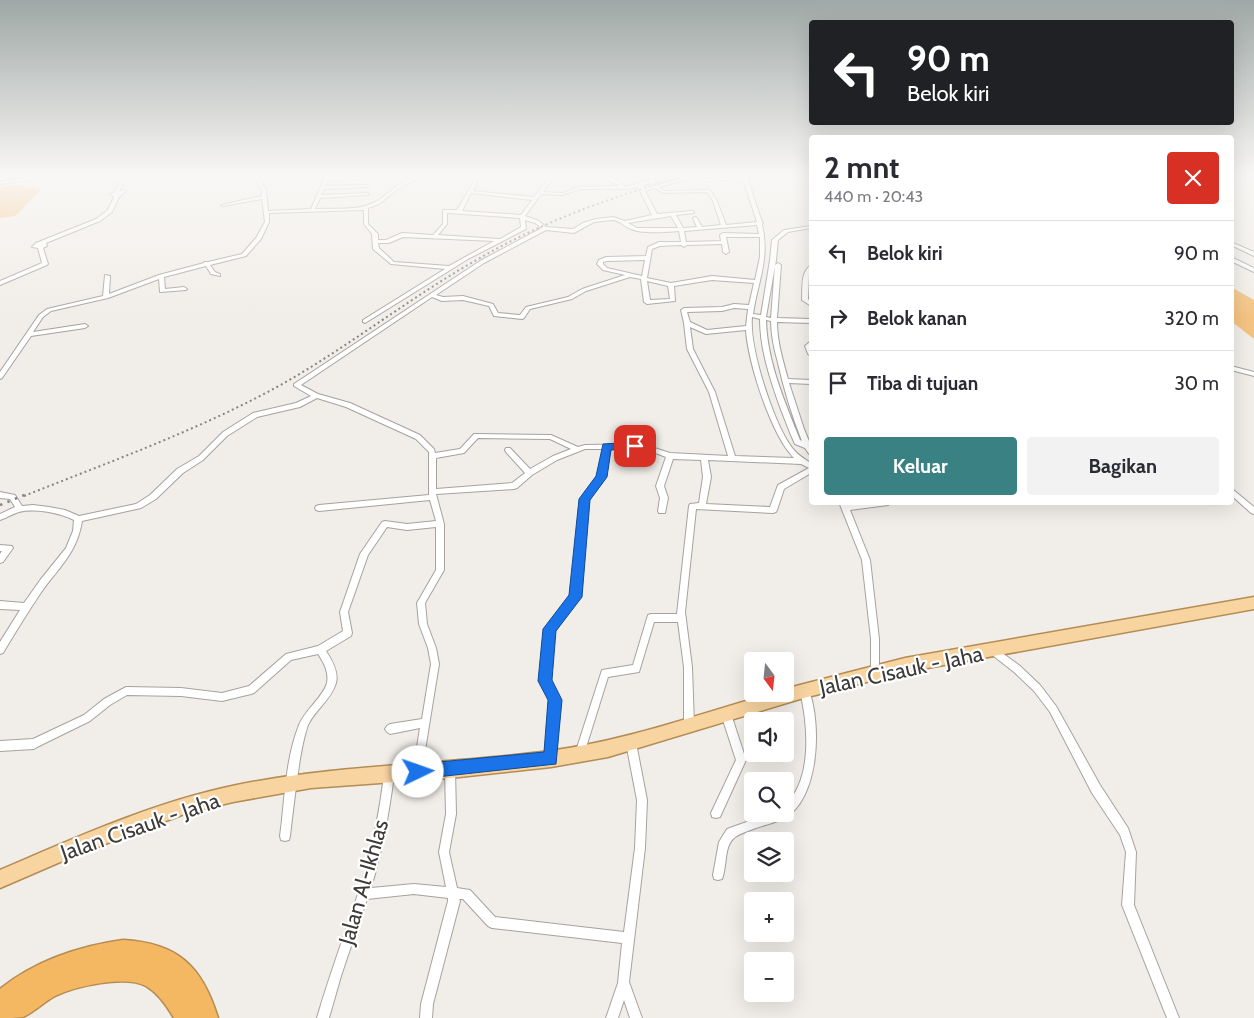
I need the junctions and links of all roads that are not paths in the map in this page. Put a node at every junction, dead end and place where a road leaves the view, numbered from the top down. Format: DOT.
graph roads {
  1 [pos="625,222"];
  2 [pos="92,223"];
  3 [pos="265,223"];
  4 [pos="366,223"];
  5 [pos="445,223"];
  6 [pos="523,223"];
  7 [pos="538,223"];
  8 [pos="588,223"];
  9 [pos="678,223"];
  10 [pos="697,223"];
  11 [pos="723,223"];
  12 [pos="761,223"];
  13 [pos="724,226"];
  14 [pos="809,227"];
  15 [pos="545,228"];
  16 [pos="700,228"];
  17 [pos="681,230"];
  18 [pos="762,236"];
  19 [pos="434,237"];
  20 [pos="500,240"];
  21 [pos="376,241"];
  22 [pos="724,242"];
  23 [pos="1234,244"];
  24 [pos="684,245"];
  25 [pos="726,252"];
  26 [pos="1254,254"];
  27 [pos="648,258"];
  28 [pos="1234,260"];
  29 [pos="206,263"];
  30 [pos="776,263"];
  31 [pos="451,268"];
  32 [pos="809,269"];
  33 [pos="1254,270"];
  34 [pos="218,275"];
  35 [pos="107,276"];
  36 [pos="161,276"];
  37 [pos="628,276"];
  38 [pos="644,280"];
  39 [pos="0,282"];
  40 [pos="756,282"];
  41 [pos="671,286"];
  42 [pos="809,286"];
  43 [pos="184,289"];
  44 [pos="431,295"];
  45 [pos="106,297"];
  46 [pos="673,299"];
  47 [pos="809,303"];
  48 [pos="751,307"];
  49 [pos="684,312"];
  50 [pos="750,316"];
  51 [pos="764,318"];
  52 [pos="775,320"];
  53 [pos="365,321"];
  54 [pos="809,321"];
  55 [pos="688,323"];
  56 [pos="84,326"];
  57 [pos="748,328"];
  58 [pos="30,334"];
  59 [pos="1234,364"];
  60 [pos="1234,369"];
  61 [pos="1254,369"];
  62 [pos="1254,374"];
  63 [pos="0,377"];
  64 [pos="786,381"];
  65 [pos="809,382"];
  66 [pos="316,396"];
  67 [pos="797,442"];
  68 [pos="786,443"];
  69 [pos="808,446"];
  70 [pos="607,447"];
  71 [pos="577,449"];
  72 [pos="508,450"];
  73 [pos="432,456"];
  74 [pos="670,456"];
  75 [pos="704,457"];
  76 [pos="732,458"];
  77 [pos="801,461"];
  78 [pos="809,467"];
  79 [pos="809,469"];
  80 [pos="529,473"];
  81 [pos="433,494"];
  82 [pos="1234,494"];
  83 [pos="0,495"];
  84 [pos="844,505"];
  85 [pos="702,506"];
  86 [pos="319,508"];
  87 [pos="20,509"];
  88 [pos="662,511"];
  89 [pos="1254,511"];
  90 [pos="0,516"];
  91 [pos="78,519"];
  92 [pos="440,524"];
  93 [pos="0,548"];
  94 [pos="0,560"];
  95 [pos="0,605"];
  96 [pos="1252,605"];
  97 [pos="27,607"];
  98 [pos="682,618"];
  99 [pos="0,650"];
  100 [pos="320,650"];
  101 [pos="994,651"];
  102 [pos="875,672"];
  103 [pos="805,691"];
  104 [pos="726,714"];
  105 [pos="425,723"];
  106 [pos="689,725"];
  107 [pos="390,729"];
  108 [pos="631,743"];
  109 [pos="0,746"];
  110 [pos="580,754"];
  111 [pos="551,759"];
  112 [pos="450,770"];
  113 [pos="418,772"];
  114 [pos="389,775"];
  115 [pos="292,784"];
  116 [pos="794,804"];
  117 [pos="716,813"];
  118 [pos="760,822"];
  119 [pos="285,836"];
  120 [pos="718,875"];
  121 [pos="0,879"];
  122 [pos="454,892"];
  123 [pos="363,894"];
  124 [pos="627,938"];
  125 [pos="623,982"];
  126 [pos="0,1004"];
  127 [pos="4,1018"];
  128 [pos="187,1018"];
  129 [pos="206,1018"];
  130 [pos="323,1018"];
  131 [pos="426,1018"];
  132 [pos="612,1018"];
  133 [pos="636,1018"];
  134 [pos="1173,1018"];
  1 -- 17 [label="street"];
  2 -- 39 [label="street"];
  3 -- 29 [label="street"];
  4 -- 21 [label="street"];
  5 -- 19 [label="street"];
  6 -- 20 [label="street"];
  7 -- 15 [label="street"];
  8 -- 15 [label="street"];
  9 -- 17 [label="street"];
  10 -- 16 [label="street"];
  11 -- 13 [label="street"];
  12 -- 13 [label="street"];
  12 -- 18 [label="street"];
  13 -- 16 [label="street"];
  14 -- 30 [label="street"];
  15 -- 44 [label="street"];
  16 -- 17 [label="street"];
  17 -- 24 [label="street"];
  18 -- 22 [label="street"];
  18 -- 40 [label="street"];
  19 -- 20 [label="street"];
  19 -- 21 [label="street"];
  20 -- 31 [label="street"];
  21 -- 31 [label="street"];
  22 -- 24 [label="street"];
  22 -- 25 [label="street"];
  23 -- 26 [label="street"];
  24 -- 27 [label="street"];
  27 -- 37 [label="street"];
  27 -- 38 [label="street"];
  28 -- 33 [label="street"];
  29 -- 34 [label="street"];
  29 -- 36 [label="street"];
  30 -- 51 [label="street"];
  30 -- 52 [label="street"];
  31 -- 53 [label="street"];
  32 -- 42 [label="street"];
  35 -- 45 [label="street"];
  36 -- 43 [label="street"];
  36 -- 45 [label="street"];
  37 -- 38 [label="street"];
  37 -- 44 [label="street"];
  38 -- 41 [label="street"];
  38 -- 46 [label="street"];
  40 -- 41 [label="street"];
  40 -- 48 [label="street"];
  41 -- 46 [label="street"];
  42 -- 47 [label="street"];
  44 -- 66 [label="street"];
  45 -- 58 [label="street"];
  46 -- 49 [label="street"];
  48 -- 49 [label="street"];
  48 -- 50 [label="street"];
  49 -- 55 [label="street"];
  50 -- 51 [label="street"];
  50 -- 57 [label="street"];
  51 -- 52 [label="street"];
  51 -- 67 [label="street"];
  52 -- 54 [label="street"];
  52 -- 64 [label="street"];
  55 -- 57 [label="street"];
  55 -- 76 [label="street"];
  56 -- 58 [label="street"];
  57 -- 68 [label="street"];
  58 -- 63 [label="street"];
  59 -- 61 [label="street"];
  60 -- 62 [label="street"];
  64 -- 65 [label="street"];
  64 -- 69 [label="street"];
  66 -- 73 [label="street"];
  66 -- 91 [label="street"];
  67 -- 68 [label="street"];
  67 -- 69 [label="street"];
  68 -- 77 [label="street"];
  70 -- 71 [label="street"];
  70 -- 74 [label="street"];
  70 -- 111 [label="street"];
  71 -- 73 [label="street"];
  71 -- 80 [label="street"];
  72 -- 80 [label="street"];
  73 -- 81 [label="street"];
  74 -- 75 [label="street"];
  74 -- 88 [label="street"];
  75 -- 76 [label="street"];
  75 -- 85 [label="street"];
  76 -- 77 [label="street"];
  77 -- 78 [label="street"];
  79 -- 85 [label="street"];
  80 -- 81 [label="street"];
  81 -- 86 [label="street"];
  81 -- 92 [label="street"];
  82 -- 89 [label="street"];
  83 -- 87 [label="street"];
  84 -- 102 [label="street"];
  85 -- 98 [label="street"];
  87 -- 90 [label="street"];
  87 -- 91 [label="street"];
  91 -- 97 [label="street"];
  92 -- 100 [label="street"];
  92 -- 105 [label="street"];
  93 -- 94 [label="street"];
  95 -- 97 [label="street"];
  96 -- 101 [label="main road, Jalan Cisauk - Jaha"];
  97 -- 99 [label="street"];
  98 -- 106 [label="street"];
  98 -- 110 [label="street"];
  100 -- 109 [label="street"];
  100 -- 115 [label="street"];
  101 -- 102 [label="main road, Jalan Cisauk - Jaha"];
  101 -- 134 [label="street"];
  102 -- 103 [label="main road, Jalan Cisauk - Jaha"];
  103 -- 104 [label="main road, Jalan Cisauk - Jaha"];
  103 -- 116 [label="street"];
  104 -- 106 [label="main road, Jalan Cisauk - Jaha"];
  104 -- 117 [label="street"];
  105 -- 107 [label="street"];
  105 -- 113 [label="street"];
  106 -- 108 [label="main road, Jalan Cisauk - Jaha"];
  108 -- 110 [label="main road, Jalan Cisauk - Jaha"];
  108 -- 124 [label="street"];
  110 -- 111 [label="main road, Jalan Cisauk - Jaha"];
  111 -- 112 [label="main road, Jalan Cisauk - Jaha"];
  112 -- 113 [label="main road, Jalan Cisauk - Jaha"];
  112 -- 122 [label="street"];
  113 -- 114 [label="main road, Jalan Cisauk - Jaha"];
  114 -- 115 [label="main road, Jalan Cisauk - Jaha"];
  114 -- 123 [label="street, Jalan Al-Ikhlas"];
  115 -- 119 [label="street"];
  115 -- 121 [label="main road, Jalan Cisauk - Jaha"];
  118 -- 120 [label="street"];
  122 -- 123 [label="street"];
  122 -- 124 [label="street"];
  122 -- 131 [label="street"];
  123 -- 130 [label="street, Jalan Al-Ikhlas"];
  124 -- 125 [label="street"];
  125 -- 132 [label="street"];
  125 -- 133 [label="street"];
  126 -- 129 [label="highway"];
  127 -- 128 [label="highway"];
}
